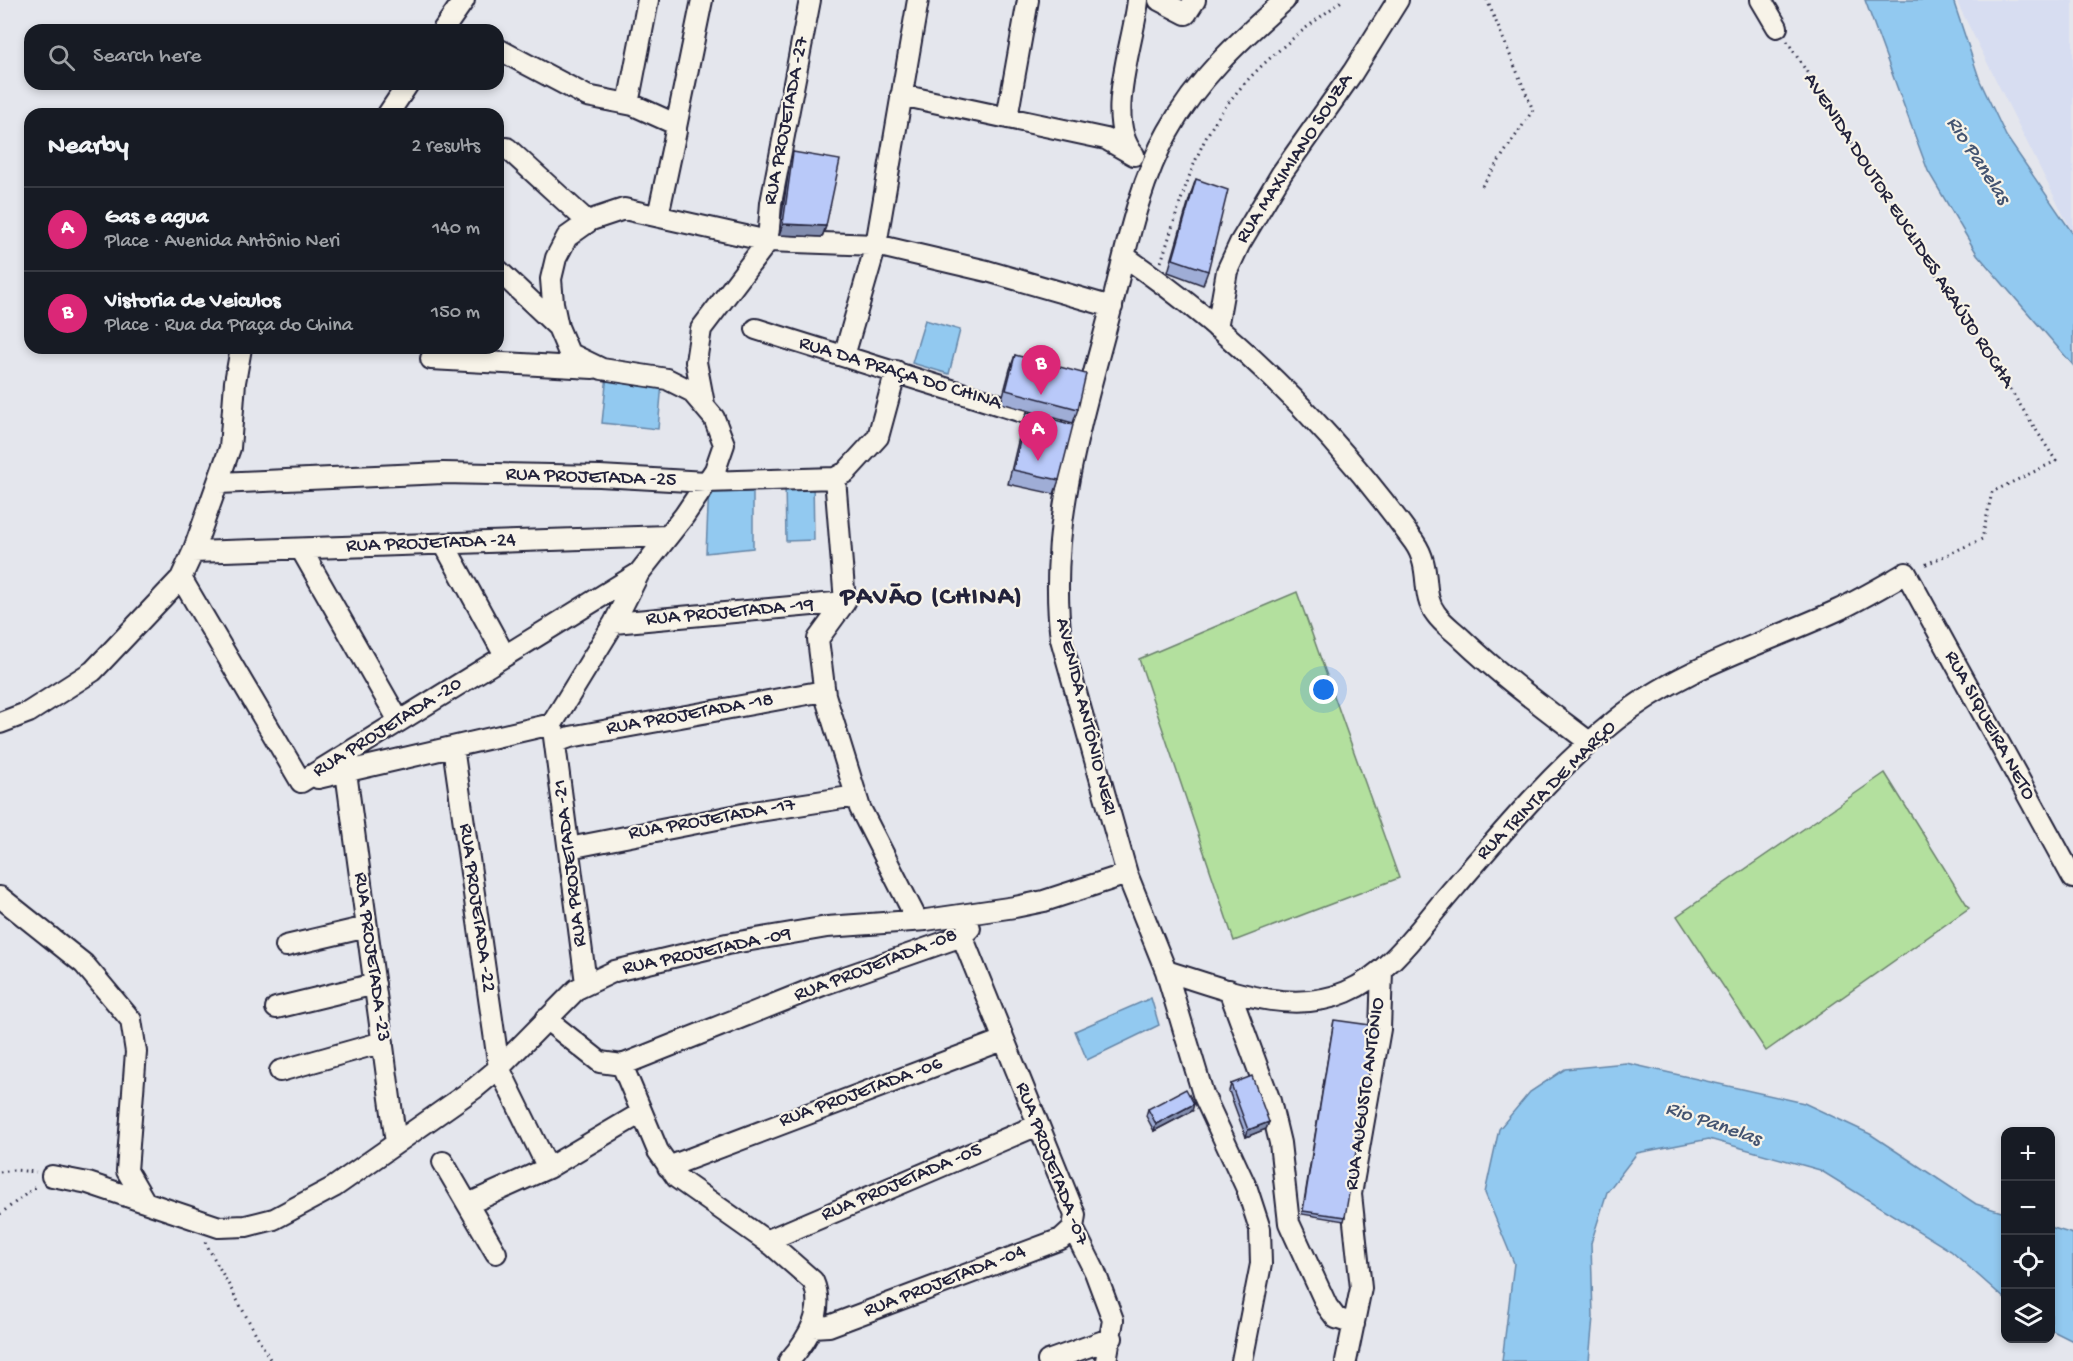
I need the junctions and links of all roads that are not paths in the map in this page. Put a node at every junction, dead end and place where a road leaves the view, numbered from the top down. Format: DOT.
graph roads {
  1 [pos="464,0"];
  2 [pos="648,0"];
  3 [pos="702,0"];
  4 [pos="810,0"];
  5 [pos="918,0"];
  6 [pos="1028,0"];
  7 [pos="1138,0"];
  8 [pos="1159,0"];
  9 [pos="1195,0"];
  10 [pos="1285,0"];
  11 [pos="1398,0"];
  12 [pos="1761,0"];
  13 [pos="453,24"];
  14 [pos="1778,27"];
  15 [pos="504,52"];
  16 [pos="404,90"];
  17 [pos="902,95"];
  18 [pos="628,104"];
  19 [pos="392,108"];
  20 [pos="1007,118"];
  21 [pos="676,126"];
  22 [pos="507,148"];
  23 [pos="1134,154"];
  24 [pos="1152,165"];
  25 [pos="658,216"];
  26 [pos="590,221"];
  27 [pos="768,242"];
  28 [pos="876,245"];
  29 [pos="1124,256"];
  30 [pos="504,276"];
  31 [pos="1112,307"];
  32 [pos="558,327"];
  33 [pos="1217,328"];
  34 [pos="756,329"];
  35 [pos="504,353"];
  36 [pos="241,354"];
  37 [pos="844,356"];
  38 [pos="431,359"];
  39 [pos="518,364"];
  40 [pos="602,369"];
  41 [pos="896,371"];
  42 [pos="704,404"];
  43 [pos="1080,429"];
  44 [pos="835,478"];
  45 [pos="706,482"];
  46 [pos="219,483"];
  47 [pos="668,536"];
  48 [pos="444,544"];
  49 [pos="301,549"];
  50 [pos="193,552"];
  51 [pos="639,573"];
  52 [pos="1906,573"];
  53 [pos="181,579"];
  54 [pos="845,602"];
  55 [pos="614,623"];
  56 [pos="505,656"];
  57 [pos="824,691"];
  58 [pos="399,722"];
  59 [pos="0,723"];
  60 [pos="554,733"];
  61 [pos="1589,742"];
  62 [pos="453,747"];
  63 [pos="345,772"];
  64 [pos="301,782"];
  65 [pos="856,796"];
  66 [pos="569,848"];
  67 [pos="1127,873"];
  68 [pos="2073,878"];
  69 [pos="0,897"];
  70 [pos="984,910"];
  71 [pos="916,920"];
  72 [pos="367,927"];
  73 [pos="962,936"];
  74 [pos="286,946"];
  75 [pos="1166,971"];
  76 [pos="1382,971"];
  77 [pos="586,983"];
  78 [pos="375,984"];
  79 [pos="1229,990"];
  80 [pos="276,1008"];
  81 [pos="546,1018"];
  82 [pos="1003,1040"];
  83 [pos="382,1042"];
  84 [pos="622,1065"];
  85 [pos="499,1068"];
  86 [pos="280,1071"];
  87 [pos="641,1113"];
  88 [pos="1038,1125"];
  89 [pos="396,1143"];
  90 [pos="443,1162"];
  91 [pos="668,1167"];
  92 [pos="548,1168"];
  93 [pos="52,1176"];
  94 [pos="145,1202"];
  95 [pos="468,1204"];
  96 [pos="1073,1228"];
  97 [pos="766,1241"];
  98 [pos="496,1253"];
  99 [pos="1354,1324"];
  100 [pos="1112,1338"];
  101 [pos="808,1344"];
  102 [pos="789,1361"];
  103 [pos="1048,1361"];
  104 [pos="1106,1361"];
  105 [pos="1242,1361"];
  106 [pos="1346,1361"];
  1 -- 13 [label="street"];
  2 -- 18 [label="street"];
  3 -- 21 [label="street"];
  4 -- 27 [label="street, RUA PROJETADA -27"];
  5 -- 17 [label="street"];
  6 -- 20 [label="street"];
  7 -- 23 [label="street"];
  8 -- 9 [label="street"];
  10 -- 24 [label="street, AVENIDA ANTÔNIO NERI"];
  11 -- 33 [label="street, RUA MAXIMIANO SOUZA"];
  12 -- 14 [label="street"];
  15 -- 18 [label="street"];
  16 -- 19 [label="street"];
  17 -- 20 [label="street"];
  17 -- 28 [label="street"];
  18 -- 21 [label="street"];
  20 -- 23 [label="street"];
  21 -- 25 [label="street"];
  22 -- 26 [label="street"];
  23 -- 24 [label="street"];
  24 -- 29 [label="street, AVENIDA ANTÔNIO NERI"];
  25 -- 26 [label="street"];
  25 -- 27 [label="street"];
  26 -- 32 [label="street"];
  27 -- 28 [label="street"];
  27 -- 42 [label="street"];
  28 -- 31 [label="street"];
  28 -- 37 [label="street"];
  29 -- 31 [label="street, AVENIDA ANTÔNIO NERI"];
  29 -- 33 [label="street"];
  30 -- 32 [label="street"];
  31 -- 43 [label="street, AVENIDA ANTÔNIO NERI"];
  32 -- 40 [label="street"];
  33 -- 61 [label="street"];
  34 -- 37 [label="street, RUA DA PRAÇA DO CHINA"];
  35 -- 39 [label="street"];
  36 -- 46 [label="street"];
  37 -- 41 [label="street, RUA DA PRAÇA DO CHINA"];
  38 -- 39 [label="street"];
  39 -- 40 [label="street"];
  40 -- 42 [label="street"];
  41 -- 43 [label="street, RUA DA PRAÇA DO CHINA"];
  41 -- 44 [label="street"];
  42 -- 45 [label="street, RUA PROJETADA -20"];
  43 -- 67 [label="street, AVENIDA ANTÔNIO NERI"];
  44 -- 45 [label="street, RUA PROJETADA -25"];
  44 -- 54 [label="street"];
  45 -- 46 [label="street, RUA PROJETADA -25"];
  45 -- 47 [label="street, RUA PROJETADA -20"];
  46 -- 50 [label="street"];
  47 -- 48 [label="street, RUA PROJETADA -24"];
  47 -- 51 [label="street, RUA PROJETADA -20"];
  48 -- 49 [label="street, RUA PROJETADA -24"];
  48 -- 56 [label="street"];
  49 -- 50 [label="street, RUA PROJETADA -24"];
  49 -- 58 [label="street"];
  50 -- 53 [label="street"];
  51 -- 55 [label="street"];
  51 -- 56 [label="street, RUA PROJETADA -20"];
  52 -- 61 [label="street, RUA TRINTA DE MARÇO"];
  52 -- 68 [label="street, RUA SIQUEIRA NETO"];
  53 -- 59 [label="street"];
  53 -- 64 [label="street"];
  54 -- 55 [label="street, RUA PROJETADA -19"];
  54 -- 57 [label="street"];
  55 -- 60 [label="street"];
  56 -- 58 [label="street, RUA PROJETADA -20"];
  57 -- 60 [label="street, RUA PROJETADA -18"];
  57 -- 65 [label="street"];
  58 -- 64 [label="street, RUA PROJETADA -20"];
  60 -- 62 [label="street, RUA PROJETADA -20"];
  60 -- 66 [label="street, RUA PROJETADA -21"];
  61 -- 76 [label="street, RUA TRINTA DE MARÇO"];
  62 -- 63 [label="street, RUA PROJETADA -20"];
  62 -- 85 [label="street, RUA PROJETADA -22"];
  63 -- 64 [label="street, RUA PROJETADA -20"];
  63 -- 72 [label="street, RUA PROJETADA -23"];
  65 -- 66 [label="street, RUA PROJETADA -17"];
  65 -- 71 [label="street"];
  66 -- 77 [label="street, RUA PROJETADA -21"];
  67 -- 70 [label="street"];
  67 -- 75 [label="street, AVENIDA ANTÔNIO NERI"];
  69 -- 94 [label="street"];
  70 -- 71 [label="street, RUA PROJETADA -09"];
  70 -- 73 [label="street, RUA PROJETADA -08"];
  71 -- 77 [label="street, RUA PROJETADA -09"];
  72 -- 74 [label="street"];
  72 -- 78 [label="street, RUA PROJETADA -23"];
  73 -- 82 [label="street, RUA PROJETADA -07"];
  73 -- 84 [label="street, RUA PROJETADA -08"];
  75 -- 79 [label="street"];
  75 -- 105 [label="street, AVENIDA ANTÔNIO NERI"];
  76 -- 79 [label="street"];
  76 -- 99 [label="street, RUA AUGUSTO ANTÔNIO"];
  77 -- 81 [label="street, RUA PROJETADA -09"];
  78 -- 80 [label="street"];
  78 -- 83 [label="street, RUA PROJETADA -23"];
  79 -- 99 [label="street"];
  81 -- 84 [label="street"];
  81 -- 85 [label="street, RUA PROJETADA -09"];
  82 -- 88 [label="street, RUA PROJETADA -07"];
  82 -- 91 [label="street, RUA PROJETADA -06"];
  83 -- 86 [label="street"];
  83 -- 89 [label="street, RUA PROJETADA -23"];
  84 -- 87 [label="street"];
  85 -- 89 [label="street, RUA PROJETADA -09"];
  85 -- 92 [label="street, RUA PROJETADA -22"];
  87 -- 91 [label="street"];
  87 -- 92 [label="street"];
  88 -- 96 [label="street, RUA PROJETADA -07"];
  88 -- 97 [label="street, RUA PROJETADA -05"];
  89 -- 94 [label="street, RUA PROJETADA -09"];
  90 -- 95 [label="street"];
  91 -- 97 [label="street"];
  92 -- 95 [label="street"];
  93 -- 94 [label="street"];
  95 -- 98 [label="street"];
  96 -- 100 [label="street, RUA PROJETADA -07"];
  96 -- 101 [label="street, RUA PROJETADA -04"];
  97 -- 101 [label="street"];
  99 -- 106 [label="street, RUA AUGUSTO ANTÔNIO"];
  100 -- 103 [label="street"];
  100 -- 104 [label="street, RUA PROJETADA -07"];
  101 -- 102 [label="street"];
}
